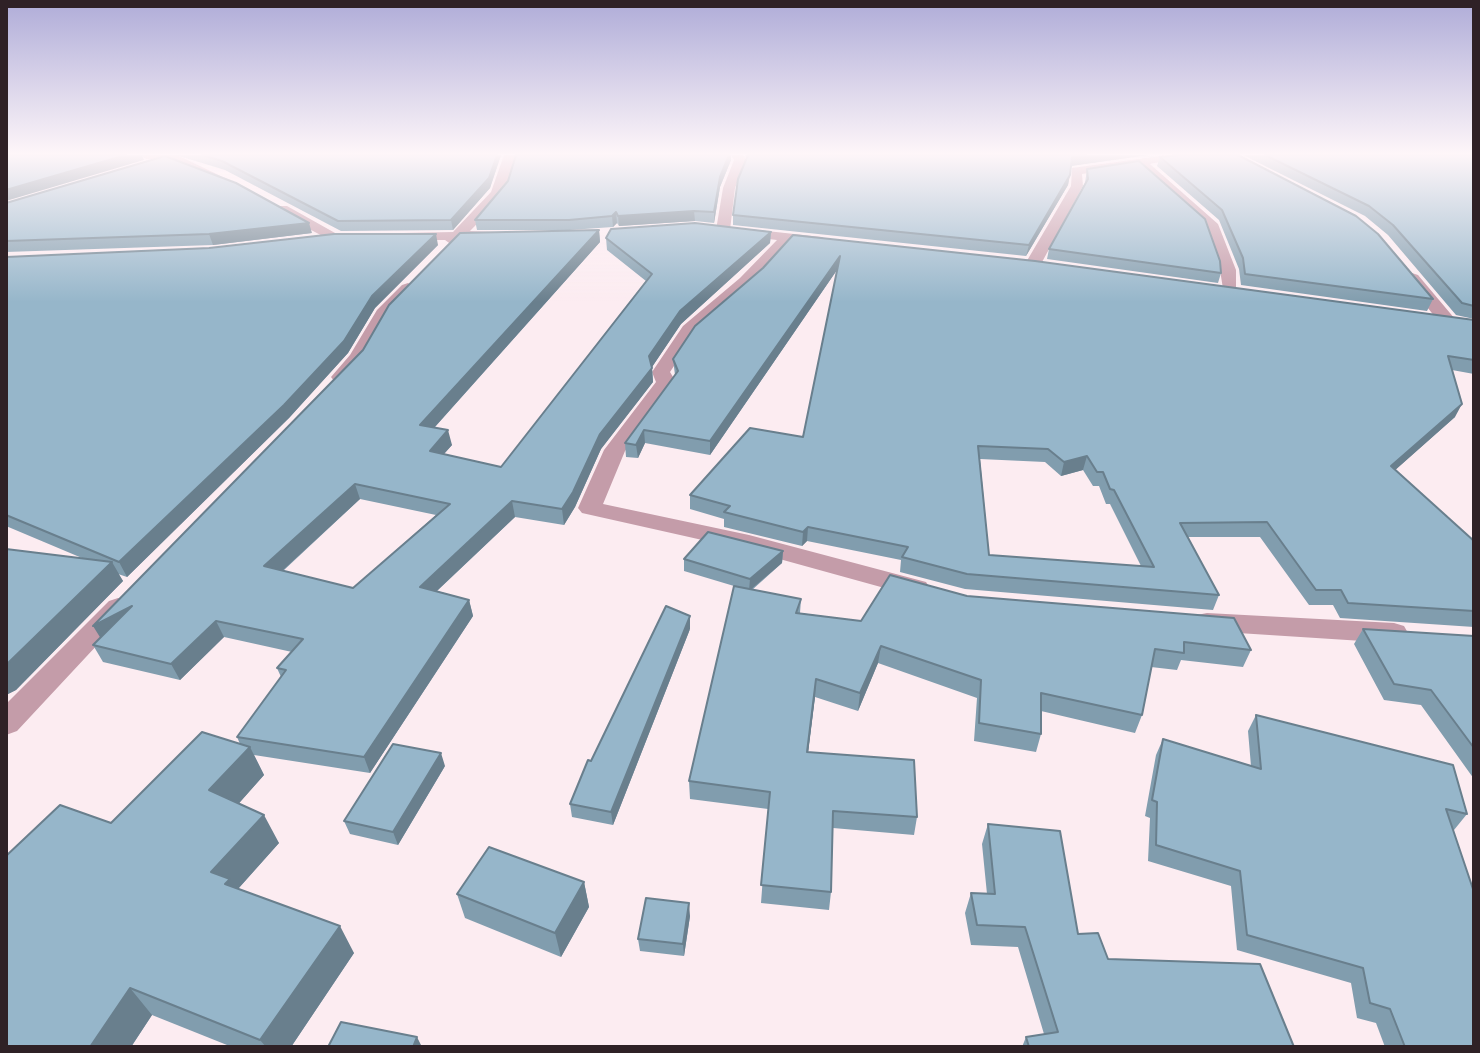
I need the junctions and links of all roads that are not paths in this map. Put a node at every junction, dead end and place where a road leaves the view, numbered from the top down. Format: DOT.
graph roads {
  1 [pos="273,204"];
  2 [pos="490,204"];
  3 [pos="724,204"];
  4 [pos="1067,204"];
  5 [pos="1188,204"];
  6 [pos="500,235"];
  7 [pos="457,236"];
  8 [pos="382,237"];
  9 [pos="786,237"];
  10 [pos="305,241"];
  11 [pos="833,243"];
  12 [pos="439,255"];
  13 [pos="1400,264"];
  14 [pos="1035,265"];
  15 [pos="421,274"];
  16 [pos="1230,292"];
  17 [pos="1417,319"];
  18 [pos="328,391"];
  19 [pos="933,593"];
  20 [pos="129,596"];
  21 [pos="1179,620"];
  22 [pos="1418,635"];
  23 [pos="6,723"];
  1 -- 10 [label="street"];
  2 -- 7 [label="street"];
  3 -- 9 [label="street"];
  4 -- 14 [label="street"];
  5 -- 16 [label="street"];
  6 -- 7 [label="street"];
  7 -- 8 [label="street"];
  7 -- 12 [label="street"];
  9 -- 11 [label="street"];
  9 -- 19 [label="street"];
  13 -- 17 [label="street"];
  15 -- 18 [label="street"];
  20 -- 23 [label="street"];
  21 -- 22 [label="street"];
}
